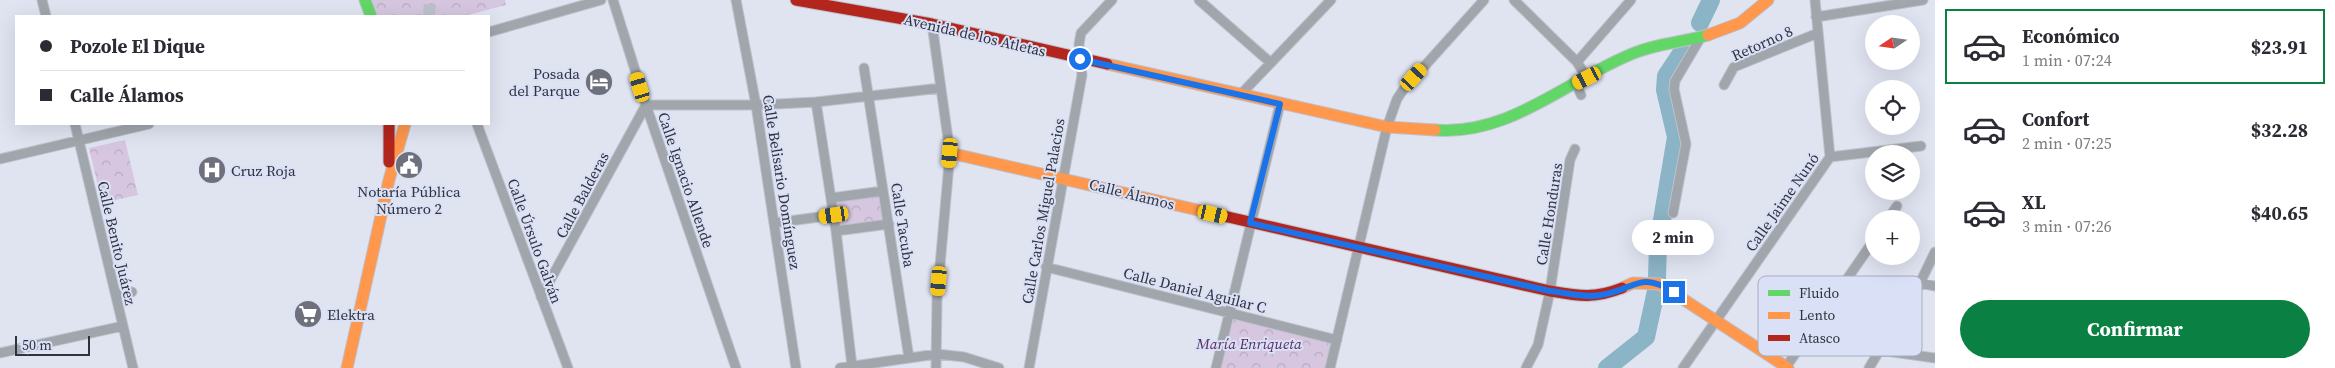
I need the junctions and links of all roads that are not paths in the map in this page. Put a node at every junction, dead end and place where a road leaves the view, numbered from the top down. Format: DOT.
graph roads {
  1 [pos="42,0"];
  2 [pos="366,0"];
  3 [pos="601,0"];
  4 [pos="613,0"];
  5 [pos="736,0"];
  6 [pos="796,0"];
  7 [pos="1112,0"];
  8 [pos="1199,0"];
  9 [pos="1332,0"];
  10 [pos="1484,0"];
  11 [pos="1514,0"];
  12 [pos="1631,0"];
  13 [pos="1768,0"];
  14 [pos="1814,0"];
  15 [pos="1923,0"];
  16 [pos="46,15"];
  17 [pos="371,15"];
  18 [pos="1816,16"];
  19 [pos="932,24"];
  20 [pos="490,32"];
  21 [pos="1818,33"];
  22 [pos="1701,37"];
  23 [pos="1080,59"];
  24 [pos="1577,62"];
  25 [pos="1271,63"];
  26 [pos="864,68"];
  27 [pos="1587,78"];
  28 [pos="1576,83"];
  29 [pos="1724,85"];
  30 [pos="941,88"];
  31 [pos="1241,94"];
  32 [pos="1581,94"];
  33 [pos="869,96"];
  34 [pos="816,102"];
  35 [pos="1280,104"];
  36 [pos="646,105"];
  37 [pos="756,105"];
  38 [pos="75,125"];
  39 [pos="145,125"];
  40 [pos="389,125"];
  41 [pos="405,125"];
  42 [pos="477,125"];
  43 [pos="1387,126"];
  44 [pos="79,140"];
  45 [pos="1921,146"];
  46 [pos="1575,149"];
  47 [pos="950,153"];
  48 [pos="1830,157"];
  49 [pos="0,159"];
  50 [pos="1062,177"];
  51 [pos="388,180"];
  52 [pos="883,191"];
  53 [pos="831,198"];
  54 [pos="1897,206"];
  55 [pos="1894,210"];
  56 [pos="1673,213"];
  57 [pos="834,215"];
  58 [pos="1250,223"];
  59 [pos="774,224"];
  60 [pos="889,224"];
  61 [pos="836,231"];
  62 [pos="1358,246"];
  63 [pos="1935,252"];
  64 [pos="1865,253"];
  65 [pos="1046,267"];
  66 [pos="1850,276"];
  67 [pos="1922,279"];
  68 [pos="1922,283"];
  69 [pos="1935,286"];
  70 [pos="1550,291"];
  71 [pos="132,292"];
  72 [pos="116,295"];
  73 [pos="541,297"];
  74 [pos="1229,313"];
  75 [pos="1717,319"];
  76 [pos="123,326"];
  77 [pos="1337,340"];
  78 [pos="1758,348"];
  79 [pos="0,353"];
  80 [pos="936,354"];
  81 [pos="1770,356"];
  82 [pos="1795,356"];
  83 [pos="1876,356"];
  84 [pos="1921,356"];
  85 [pos="909,358"];
  86 [pos="1935,358"];
  87 [pos="852,366"];
  88 [pos="133,368"];
  89 [pos="346,368"];
  90 [pos="568,368"];
  91 [pos="736,368"];
  92 [pos="796,368"];
  93 [pos="840,368"];
  94 [pos="936,368"];
  95 [pos="999,368"];
  96 [pos="1029,368"];
  97 [pos="1216,368"];
  98 [pos="1330,368"];
  99 [pos="1526,368"];
  100 [pos="1683,368"];
  101 [pos="1787,368"];
  102 [pos="1869,368"];
  1 -- 16 [label="street"];
  2 -- 17 [label="street"];
  3 -- 20 [label="street"];
  4 -- 36 [label="street, Calle Ignacio Allende"];
  5 -- 37 [label="street, Calle Belisario Domínguez"];
  6 -- 19 [label="street, Avenida de los Atletas"];
  7 -- 23 [label="street, Calle Carlos Miguel Palacios"];
  8 -- 25 [label="street"];
  9 -- 25 [label="street"];
  10 -- 43 [label="street"];
  11 -- 24 [label="street"];
  12 -- 24 [label="street"];
  13 -- 22 [label="street, Avenida de los Atletas"];
  14 -- 18 [label="street, Calle Jaime Nunó"];
  15 -- 18 [label="street"];
  18 -- 21 [label="street, Calle Jaime Nunó"];
  19 -- 23 [label="street, Avenida de los Atletas"];
  19 -- 30 [label="street"];
  21 -- 29 [label="street, Retorno 8"];
  21 -- 48 [label="street, Calle Jaime Nunó"];
  22 -- 27 [label="street, Avenida de los Atletas"];
  22 -- 56 [label="street"];
  23 -- 31 [label="street, Avenida de los Atletas"];
  23 -- 50 [label="street, Calle Carlos Miguel Palacios"];
  24 -- 27 [label="street"];
  25 -- 31 [label="street"];
  26 -- 33 [label="street, Calle Tacuba"];
  27 -- 28 [label="street, Avenida de los Atletas"];
  28 -- 32 [label="street"];
  28 -- 43 [label="street, Avenida de los Atletas"];
  30 -- 33 [label="street"];
  30 -- 47 [label="street"];
  31 -- 35 [label="street, Avenida de los Atletas"];
  33 -- 34 [label="street"];
  33 -- 52 [label="street, Calle Tacuba"];
  34 -- 37 [label="street"];
  34 -- 53 [label="street"];
  35 -- 43 [label="street, Avenida de los Atletas"];
  35 -- 58 [label="street"];
  36 -- 37 [label="street"];
  36 -- 73 [label="street, Calle Balderas"];
  36 -- 91 [label="street, Calle Ignacio Allende"];
  37 -- 59 [label="street, Calle Belisario Domínguez"];
  38 -- 44 [label="street, Calle Benito Juárez"];
  39 -- 44 [label="street"];
  40 -- 51 [label="street"];
  41 -- 51 [label="street"];
  42 -- 73 [label="street, Calle Úrsulo Galván"];
  43 -- 62 [label="street"];
  44 -- 49 [label="street"];
  44 -- 72 [label="street, Calle Benito Juárez"];
  45 -- 48 [label="street"];
  46 -- 70 [label="street, Calle Honduras"];
  47 -- 50 [label="street, Calle Álamos"];
  47 -- 80 [label="street"];
  48 -- 75 [label="street, Calle Jaime Nunó"];
  50 -- 58 [label="street, Calle Álamos"];
  50 -- 65 [label="street, Calle Carlos Miguel Palacios"];
  51 -- 89 [label="street"];
  52 -- 53 [label="street"];
  52 -- 60 [label="street, Calle Tacuba"];
  53 -- 57 [label="street"];
  54 -- 55 [label="street"];
  57 -- 59 [label="street"];
  57 -- 61 [label="street"];
  58 -- 62 [label="street, Calle Álamos"];
  58 -- 74 [label="street"];
  59 -- 92 [label="street, Calle Belisario Domínguez"];
  60 -- 61 [label="street"];
  60 -- 85 [label="street, Calle Tacuba"];
  61 -- 87 [label="street"];
  62 -- 70 [label="street, Calle Álamos"];
  62 -- 77 [label="street"];
  63 -- 67 [label="street"];
  64 -- 66 [label="street"];
  65 -- 74 [label="street, Calle Daniel Aguilar C"];
  65 -- 96 [label="street, Calle Carlos Miguel Palacios"];
  68 -- 69 [label="street"];
  70 -- 75 [label="street, Calle Álamos"];
  70 -- 99 [label="street, Calle Honduras"];
  71 -- 72 [label="street"];
  72 -- 76 [label="street, Calle Benito Juárez"];
  73 -- 90 [label="street, Calle Úrsulo Galván"];
  74 -- 77 [label="street, Calle Daniel Aguilar C"];
  74 -- 97 [label="street"];
  75 -- 78 [label="street, Calle Álamos"];
  75 -- 100 [label="street, Calle Jaime Nunó"];
  76 -- 79 [label="street"];
  76 -- 88 [label="street, Calle Benito Juárez"];
  77 -- 98 [label="street"];
  80 -- 85 [label="street"];
  80 -- 94 [label="street"];
  80 -- 95 [label="street"];
  81 -- 101 [label="street, Calle Álamos"];
  82 -- 101 [label="street"];
  83 -- 102 [label="street"];
  84 -- 86 [label="street"];
  85 -- 87 [label="street"];
  87 -- 93 [label="street"];
}
